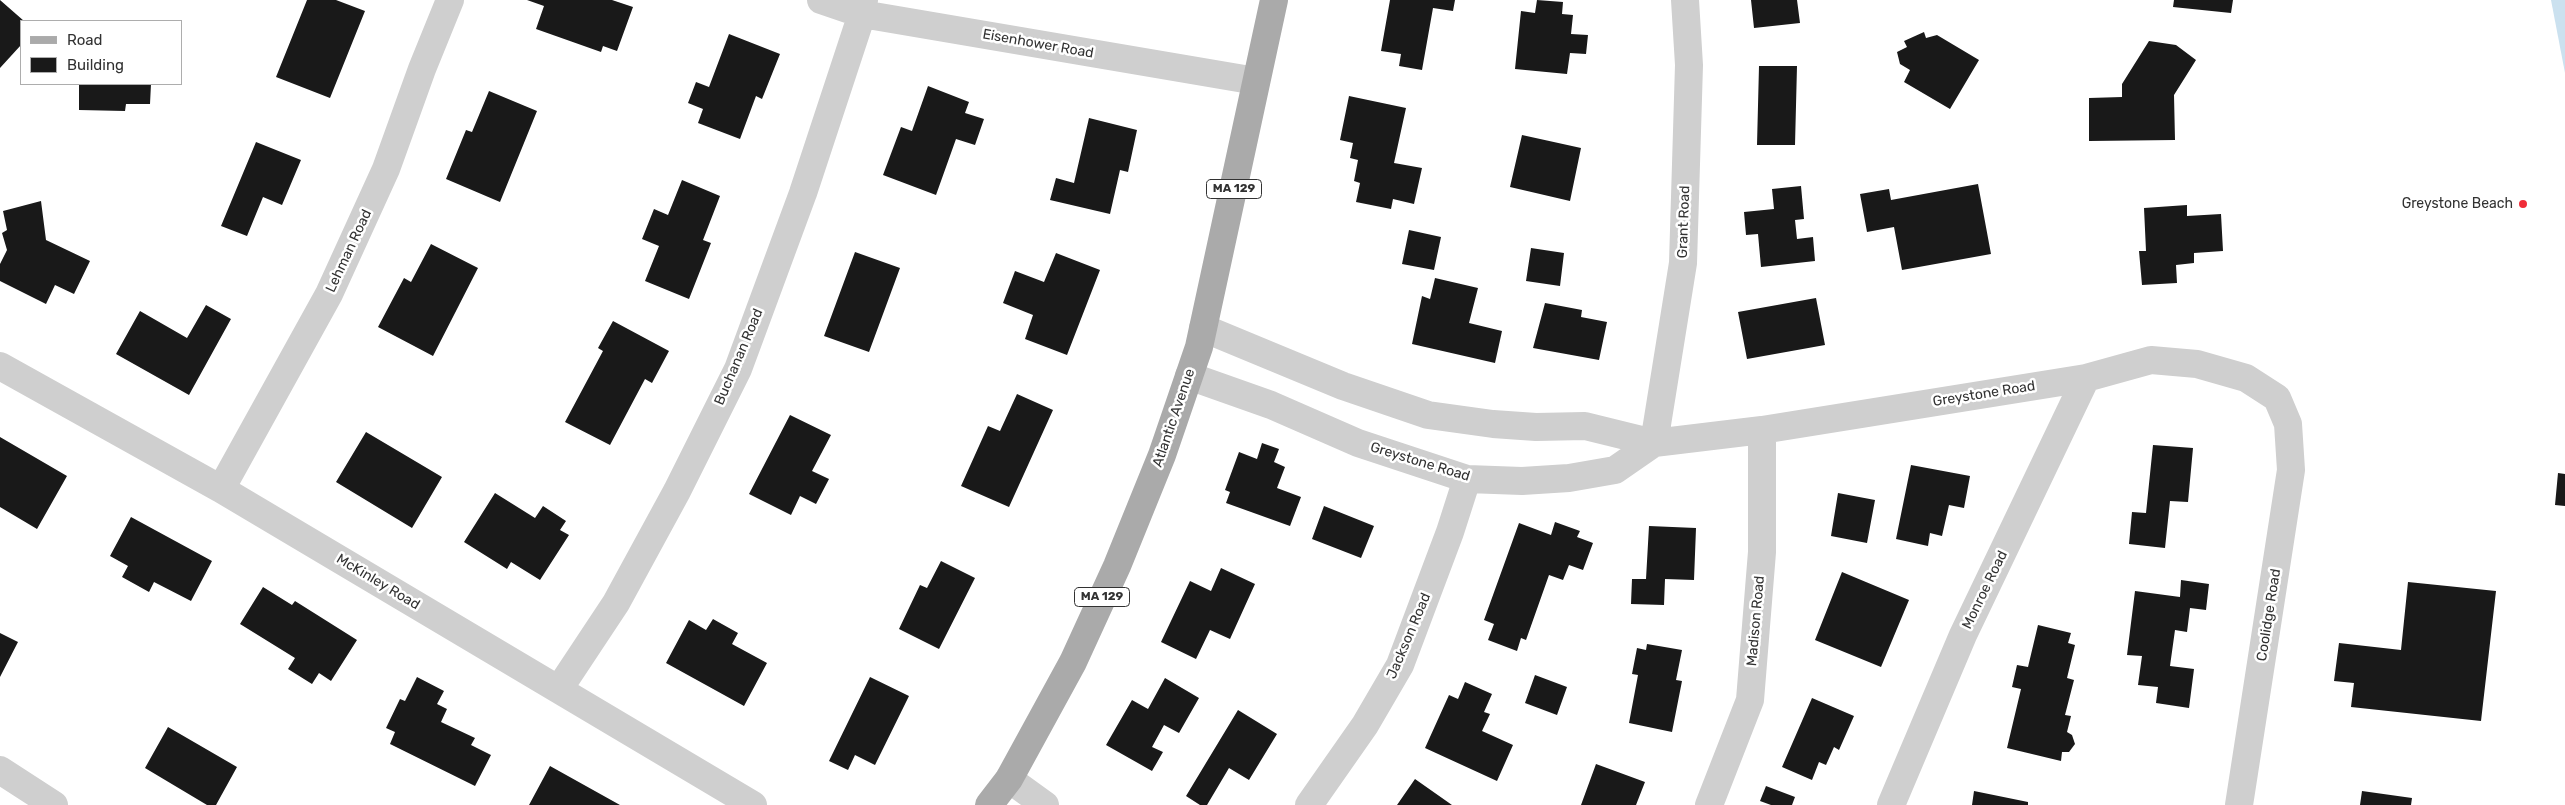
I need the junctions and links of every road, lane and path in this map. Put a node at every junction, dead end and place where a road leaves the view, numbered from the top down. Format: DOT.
graph roads {
  1 [pos="450,0"];
  2 [pos="821,0"];
  3 [pos="1274,0"];
  4 [pos="1685,0"];
  5 [pos="863,7"];
  6 [pos="1256,81"];
  7 [pos="1203,328"];
  8 [pos="0,366"];
  9 [pos="1189,376"];
  10 [pos="2086,378"];
  11 [pos="2288,424"];
  12 [pos="1762,430"];
  13 [pos="1654,443"];
  14 [pos="1466,479"];
  15 [pos="222,489"];
  16 [pos="559,689"];
  17 [pos="0,770"];
  18 [pos="1009,779"];
  19 [pos="54,805"];
  20 [pos="753,805"];
  21 [pos="989,805"];
  22 [pos="1045,805"];
  23 [pos="1309,805"];
  24 [pos="1709,805"];
  25 [pos="1891,805"];
  26 [pos="2239,805"];
  1 -- 15 [label="street, Lehman Road"];
  2 -- 5 [label="street, Eisenhower Road"];
  3 -- 6 [label="main road, Atlantic Avenue / MA 129"];
  4 -- 13 [label="street, Grant Road"];
  5 -- 6 [label="street, Eisenhower Road"];
  5 -- 16 [label="street, Buchanan Road"];
  6 -- 7 [label="main road, Atlantic Avenue / MA 129"];
  7 -- 9 [label="main road, Atlantic Avenue / MA 129"];
  7 -- 13 [label="street, Greystone Road"];
  8 -- 15 [label="street, McKinley Road"];
  9 -- 14 [label="street, Greystone Road"];
  9 -- 18 [label="main road, Atlantic Avenue / MA 129"];
  10 -- 11 [label="street, Greystone Road"];
  10 -- 12 [label="street, Greystone Road"];
  10 -- 25 [label="street, Monroe Road"];
  11 -- 26 [label="street, Coolidge Road"];
  12 -- 13 [label="street, Greystone Road"];
  12 -- 24 [label="street, Madison Road"];
  13 -- 14 [label="street, Greystone Road"];
  14 -- 23 [label="street, Jackson Road"];
  15 -- 16 [label="street, McKinley Road"];
  16 -- 20 [label="street, McKinley Road"];
  17 -- 19 [label="street"];
  18 -- 21 [label="main road, Atlantic Avenue / MA 129"];
  18 -- 22 [label="street"];
}
